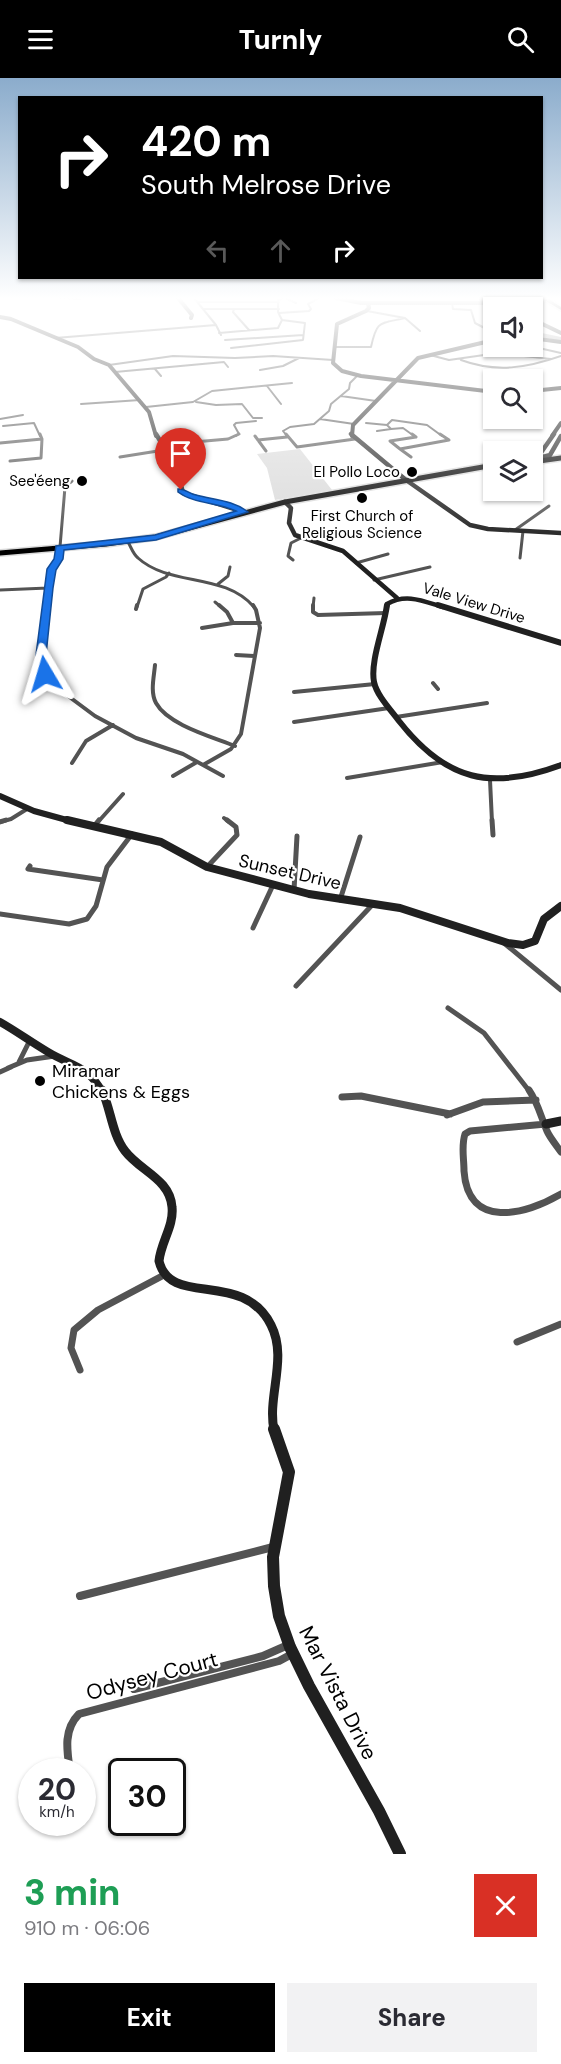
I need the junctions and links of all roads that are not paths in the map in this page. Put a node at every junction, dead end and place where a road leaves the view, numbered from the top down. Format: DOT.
graph roads {
  1 [pos="123,381"];
  2 [pos="351,381"];
  3 [pos="395,381"];
  4 [pos="403,381"];
  5 [pos="292,383"];
  6 [pos="267,386"];
  7 [pos="561,388"];
  8 [pos="543,390"];
  9 [pos="483,391"];
  10 [pos="341,396"];
  11 [pos="140,400"];
  12 [pos="376,400"];
  13 [pos="193,402"];
  14 [pos="81,404"];
  15 [pos="281,404"];
  16 [pos="146,407"];
  17 [pos="23,415"];
  18 [pos="262,418"];
  19 [pos="0,419"];
  20 [pos="320,419"];
  21 [pos="256,421"];
  22 [pos="366,423"];
  23 [pos="561,423"];
  24 [pos="354,424"];
  25 [pos="387,425"];
  26 [pos="3,426"];
  27 [pos="391,429"];
  28 [pos="377,431"];
  29 [pos="255,436"];
  30 [pos="561,436"];
  31 [pos="287,437"];
  32 [pos="416,437"];
  33 [pos="355,439"];
  34 [pos="42,440"];
  35 [pos="258,440"];
  36 [pos="0,443"];
  37 [pos="160,445"];
  38 [pos="427,445"];
  39 [pos="400,449"];
  40 [pos="164,450"];
  41 [pos="266,451"];
  42 [pos="411,457"];
  43 [pos="561,457"];
  44 [pos="120,458"];
  45 [pos="545,459"];
  46 [pos="10,461"];
  47 [pos="483,469"];
  48 [pos="72,481"];
  49 [pos="408,481"];
  50 [pos="285,502"];
  51 [pos="549,506"];
  52 [pos="244,512"];
  53 [pos="515,530"];
  54 [pos="523,531"];
  55 [pos="561,533"];
  56 [pos="301,538"];
  57 [pos="128,542"];
  58 [pos="60,548"];
  59 [pos="0,553"];
  60 [pos="388,554"];
  61 [pos="520,558"];
  62 [pos="293,560"];
  63 [pos="357,563"];
  64 [pos="230,567"];
  65 [pos="430,567"];
  66 [pos="169,573"];
  67 [pos="374,580"];
  68 [pos="218,584"];
  69 [pos="48,588"];
  70 [pos="0,590"];
  71 [pos="314,598"];
  72 [pos="397,598"];
  73 [pos="215,602"];
  74 [pos="136,609"];
  75 [pos="386,613"];
  76 [pos="233,623"];
  77 [pos="260,623"];
  78 [pos="202,628"];
  79 [pos="561,642"];
  80 [pos="236,655"];
  81 [pos="254,656"];
  82 [pos="155,665"];
  83 [pos="433,682"];
  84 [pos="375,684"];
  85 [pos="438,689"];
  86 [pos="294,692"];
  87 [pos="487,703"];
  88 [pos="389,708"];
  89 [pos="396,717"];
  90 [pos="294,722"];
  91 [pos="113,725"];
  92 [pos="235,746"];
  93 [pos="197,762"];
  94 [pos="443,762"];
  95 [pos="72,763"];
  96 [pos="204,765"];
  97 [pos="561,765"];
  98 [pos="172,776"];
  99 [pos="222,776"];
  100 [pos="347,778"];
  101 [pos="490,780"];
  102 [pos="123,794"];
  103 [pos="0,795"];
  104 [pos="27,809"];
  105 [pos="224,819"];
  106 [pos="0,822"];
  107 [pos="95,825"];
  108 [pos="132,834"];
  109 [pos="493,835"];
  110 [pos="297,836"];
  111 [pos="360,837"];
  112 [pos="30,866"];
  113 [pos="207,867"];
  114 [pos="103,880"];
  115 [pos="273,885"];
  116 [pos="294,890"];
  117 [pos="340,900"];
  118 [pos="374,903"];
  119 [pos="561,906"];
  120 [pos="0,914"];
  121 [pos="253,928"];
  122 [pos="502,941"];
  123 [pos="296,986"];
  124 [pos="561,990"];
  125 [pos="448,1008"];
  126 [pos="0,1022"];
  127 [pos="30,1040"];
  128 [pos="56,1056"];
  129 [pos="8,1068"];
  130 [pos="0,1072"];
  131 [pos="342,1097"];
  132 [pos="536,1100"];
  133 [pos="561,1121"];
  134 [pos="546,1124"];
  135 [pos="561,1152"];
  136 [pos="561,1194"];
  137 [pos="164,1275"];
  138 [pos="561,1324"];
  139 [pos="517,1341"];
  140 [pos="80,1370"];
  141 [pos="275,1547"];
  142 [pos="80,1596"];
  143 [pos="290,1649"];
  144 [pos="134,1689"];
  145 [pos="69,1758"];
  146 [pos="400,1854"];
  1 -- 11 [label="street"];
  2 -- 10 [label="street"];
  3 -- 12 [label="street"];
  4 -- 9 [label="street"];
  5 -- 6 [label="street"];
  6 -- 13 [label="street"];
  6 -- 15 [label="street"];
  7 -- 8 [label="street"];
  10 -- 12 [label="street"];
  10 -- 20 [label="street"];
  11 -- 14 [label="street"];
  11 -- 16 [label="street"];
  12 -- 24 [label="street"];
  13 -- 16 [label="street"];
  13 -- 18 [label="street"];
  16 -- 37 [label="street"];
  17 -- 19 [label="street"];
  20 -- 24 [label="street"];
  20 -- 31 [label="street"];
  21 -- 37 [label="street"];
  22 -- 25 [label="street"];
  23 -- 45 [label="street"];
  24 -- 33 [label="street"];
  25 -- 27 [label="street"];
  25 -- 38 [label="street"];
  26 -- 34 [label="street"];
  27 -- 28 [label="street"];
  27 -- 32 [label="street"];
  29 -- 35 [label="street"];
  30 -- 45 [label="street"];
  31 -- 33 [label="street"];
  31 -- 35 [label="street"];
  32 -- 38 [label="street"];
  32 -- 39 [label="street"];
  33 -- 49 [label="street"];
  34 -- 36 [label="street"];
  34 -- 46 [label="street"];
  35 -- 41 [label="street"];
  37 -- 40 [label="street"];
  38 -- 39 [label="street"];
  39 -- 42 [label="street"];
  40 -- 44 [label="street"];
  40 -- 52 [label="street"];
  43 -- 45 [label="main road"];
  47 -- 49 [label="main road"];
  48 -- 58 [label="street"];
  49 -- 50 [label="main road"];
  49 -- 53 [label="street"];
  50 -- 52 [label="main road"];
  50 -- 56 [label="street"];
  51 -- 53 [label="street"];
  52 -- 57 [label="main road"];
  53 -- 54 [label="street"];
  54 -- 55 [label="street"];
  54 -- 61 [label="street"];
  56 -- 62 [label="street"];
  56 -- 63 [label="street"];
  57 -- 58 [label="main road"];
  57 -- 66 [label="street"];
  58 -- 59 [label="main road"];
  58 -- 69 [label="street"];
  60 -- 63 [label="street"];
  63 -- 67 [label="street"];
  64 -- 68 [label="street"];
  65 -- 67 [label="street"];
  66 -- 68 [label="street"];
  66 -- 74 [label="street"];
  67 -- 72 [label="street"];
  68 -- 77 [label="street"];
  69 -- 70 [label="street"];
  69 -- 91 [label="street"];
  71 -- 75 [label="street"];
  72 -- 75 [label="street, Vale View Drive"];
  72 -- 79 [label="street, Vale View Drive"];
  73 -- 76 [label="street"];
  75 -- 84 [label="street, Vale View Drive"];
  76 -- 77 [label="street"];
  76 -- 78 [label="street"];
  77 -- 81 [label="street"];
  80 -- 81 [label="street"];
  81 -- 92 [label="street"];
  82 -- 92 [label="street"];
  83 -- 85 [label="street"];
  84 -- 86 [label="street"];
  84 -- 88 [label="street"];
  87 -- 89 [label="street"];
  88 -- 89 [label="street"];
  88 -- 90 [label="street"];
  89 -- 94 [label="street"];
  91 -- 93 [label="street"];
  91 -- 95 [label="street"];
  92 -- 96 [label="street"];
  93 -- 96 [label="street"];
  93 -- 98 [label="street"];
  94 -- 100 [label="street"];
  94 -- 101 [label="street"];
  96 -- 99 [label="street"];
  97 -- 101 [label="street"];
  101 -- 109 [label="street"];
  102 -- 107 [label="street"];
  103 -- 104 [label="street, Sunset Drive"];
  104 -- 106 [label="street"];
  104 -- 107 [label="street, Sunset Drive"];
  105 -- 113 [label="street"];
  107 -- 108 [label="street, Sunset Drive"];
  108 -- 113 [label="street, Sunset Drive"];
  108 -- 114 [label="street"];
  110 -- 116 [label="street"];
  111 -- 117 [label="street"];
  112 -- 114 [label="street"];
  113 -- 115 [label="street, Sunset Drive"];
  114 -- 120 [label="street"];
  115 -- 116 [label="street, Sunset Drive"];
  115 -- 121 [label="street"];
  116 -- 117 [label="street, Sunset Drive"];
  117 -- 118 [label="street, Sunset Drive"];
  118 -- 122 [label="street, Sunset Drive"];
  118 -- 123 [label="street"];
  119 -- 122 [label="street, Sunset Drive"];
  122 -- 124 [label="street"];
  125 -- 132 [label="street"];
  126 -- 127 [label="street"];
  127 -- 128 [label="street"];
  127 -- 129 [label="street"];
  128 -- 129 [label="street"];
  128 -- 137 [label="street"];
  129 -- 130 [label="street"];
  131 -- 132 [label="street"];
  132 -- 134 [label="street"];
  133 -- 134 [label="street"];
  134 -- 135 [label="street"];
  134 -- 136 [label="street"];
  137 -- 140 [label="street"];
  137 -- 141 [label="street, Mar Vista Drive"];
  138 -- 139 [label="street"];
  141 -- 142 [label="street"];
  141 -- 143 [label="street, Mar Vista Drive"];
  143 -- 144 [label="street"];
  143 -- 145 [label="street, Odysey Court"];
  143 -- 146 [label="street, Mar Vista Drive"];
}
